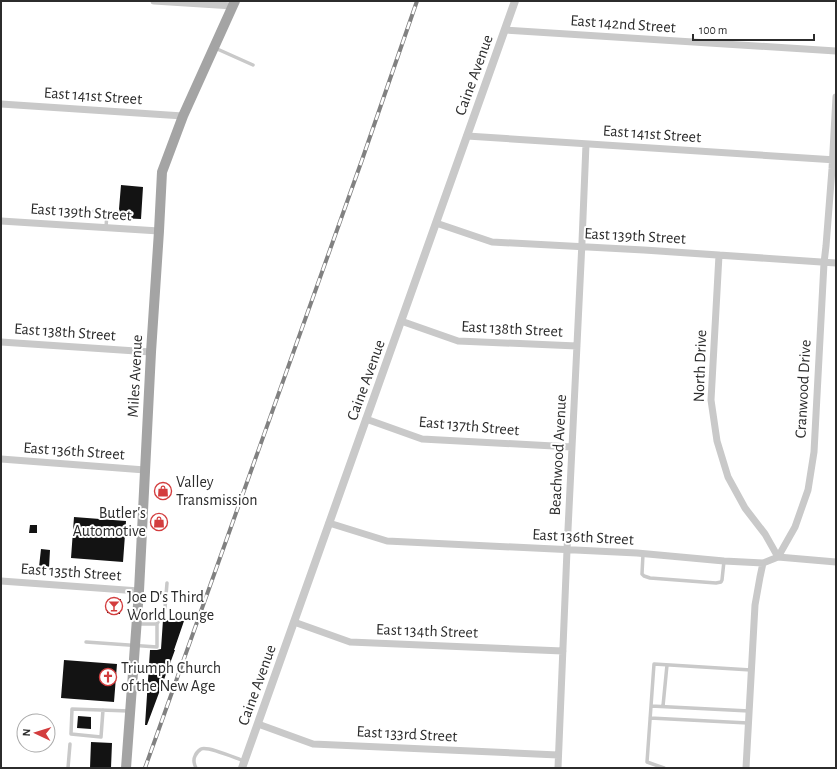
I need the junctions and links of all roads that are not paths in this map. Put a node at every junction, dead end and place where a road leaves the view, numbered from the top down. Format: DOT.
graph roads {
  1 [pos="154,1"];
  2 [pos="515,1"];
  3 [pos="234,4"];
  4 [pos="505,30"];
  5 [pos="214,48"];
  6 [pos="836,51"];
  7 [pos="253,65"];
  8 [pos="836,97"];
  9 [pos="1,104"];
  10 [pos="183,116"];
  11 [pos="467,136"];
  12 [pos="586,144"];
  13 [pos="834,160"];
  14 [pos="94,211"];
  15 [pos="106,212"];
  16 [pos="117,212"];
  17 [pos="1,221"];
  18 [pos="436,223"];
  19 [pos="106,228"];
  20 [pos="159,231"];
  21 [pos="582,247"];
  22 [pos="719,256"];
  23 [pos="824,262"];
  24 [pos="836,263"];
  25 [pos="401,321"];
  26 [pos="1,342"];
  27 [pos="577,346"];
  28 [pos="151,352"];
  29 [pos="366,419"];
  30 [pos="572,447"];
  31 [pos="1,460"];
  32 [pos="145,470"];
  33 [pos="329,523"];
  34 [pos="567,550"];
  35 [pos="643,554"];
  36 [pos="778,557"];
  37 [pos="724,561"];
  38 [pos="836,562"];
  39 [pos="763,563"];
  40 [pos="1,581"];
  41 [pos="167,583"];
  42 [pos="139,591"];
  43 [pos="294,622"];
  44 [pos="136,624"];
  45 [pos="157,624"];
  46 [pos="86,642"];
  47 [pos="135,646"];
  48 [pos="563,651"];
  49 [pos="666,664"];
  50 [pos="751,670"];
  51 [pos="651,706"];
  52 [pos="663,706"];
  53 [pos="103,710"];
  54 [pos="130,711"];
  55 [pos="749,711"];
  56 [pos="650,718"];
  57 [pos="258,724"];
  58 [pos="748,724"];
  59 [pos="70,744"];
  60 [pos="558,755"];
  61 [pos="244,765"];
  62 [pos="68,768"];
  63 [pos="126,768"];
  64 [pos="195,768"];
  65 [pos="558,768"];
  66 [pos="664,768"];
  67 [pos="746,768"];
  1 -- 3 [label="street"];
  2 -- 4 [label="street, Caine Avenue"];
  3 -- 5 [label="main road, Miles Avenue"];
  4 -- 6 [label="street, East 142nd Street"];
  4 -- 11 [label="street, Caine Avenue"];
  5 -- 7 [label="lane"];
  5 -- 10 [label="main road, Miles Avenue"];
  8 -- 13 [label="street, Cranwood Drive"];
  9 -- 10 [label="street, East 141st Street"];
  10 -- 20 [label="main road, Miles Avenue"];
  11 -- 12 [label="street, East 141st Street"];
  11 -- 18 [label="street, Caine Avenue"];
  12 -- 13 [label="street, East 141st Street"];
  12 -- 21 [label="street, Beachwood Avenue"];
  13 -- 23 [label="street, Cranwood Drive"];
  14 -- 15 [label="lane"];
  15 -- 16 [label="lane"];
  15 -- 19 [label="lane"];
  17 -- 19 [label="street, East 139th Street"];
  18 -- 21 [label="street, East 139th Street"];
  18 -- 25 [label="street, Caine Avenue"];
  19 -- 20 [label="street, East 139th Street"];
  20 -- 28 [label="main road, Miles Avenue"];
  21 -- 22 [label="street, East 139th Street"];
  21 -- 27 [label="street, Beachwood Avenue"];
  22 -- 23 [label="street, East 139th Street"];
  22 -- 36 [label="street, North Drive"];
  23 -- 24 [label="street, East 139th Street"];
  23 -- 36 [label="street, Cranwood Drive"];
  25 -- 27 [label="street, East 138th Street"];
  25 -- 29 [label="street, Caine Avenue"];
  26 -- 28 [label="street, East 138th Street"];
  27 -- 30 [label="street, Beachwood Avenue"];
  28 -- 32 [label="main road, Miles Avenue"];
  29 -- 30 [label="street, East 137th Street"];
  29 -- 33 [label="street, Caine Avenue"];
  30 -- 34 [label="street, Beachwood Avenue"];
  31 -- 32 [label="street, East 136th Street"];
  32 -- 42 [label="main road, Miles Avenue"];
  33 -- 34 [label="street, East 136th Street"];
  33 -- 43 [label="street, Caine Avenue"];
  34 -- 35 [label="street, East 136th Street"];
  34 -- 48 [label="street, Beachwood Avenue"];
  35 -- 37 [label="street, East 136th Street"];
  35 -- 37 [label="lane"];
  36 -- 38 [label="street, East 136th Street"];
  36 -- 39 [label="street, East 136th Street"];
  37 -- 39 [label="street, East 136th Street"];
  39 -- 50 [label="street"];
  40 -- 42 [label="street, East 135th Street"];
  41 -- 45 [label="lane"];
  42 -- 44 [label="main road, Miles Avenue"];
  43 -- 48 [label="street, East 134th Street"];
  43 -- 57 [label="street, Caine Avenue"];
  44 -- 45 [label="lane"];
  44 -- 47 [label="main road, Miles Avenue"];
  45 -- 47 [label="lane"];
  46 -- 47 [label="lane"];
  47 -- 54 [label="main road, Miles Avenue"];
  48 -- 60 [label="street, Beachwood Avenue"];
  49 -- 50 [label="lane"];
  49 -- 51 [label="lane"];
  49 -- 52 [label="lane"];
  50 -- 55 [label="street"];
  51 -- 52 [label="lane"];
  51 -- 56 [label="lane"];
  52 -- 55 [label="lane"];
  53 -- 53 [label="lane"];
  53 -- 54 [label="lane"];
  54 -- 63 [label="main road, Miles Avenue"];
  55 -- 58 [label="street"];
  56 -- 58 [label="lane"];
  56 -- 66 [label="lane"];
  57 -- 60 [label="street, East 133rd Street"];
  57 -- 61 [label="street, Caine Avenue"];
  58 -- 67 [label="street"];
  59 -- 62 [label="lane"];
  60 -- 65 [label="street, Beachwood Avenue"];
  61 -- 64 [label="lane"];
}
